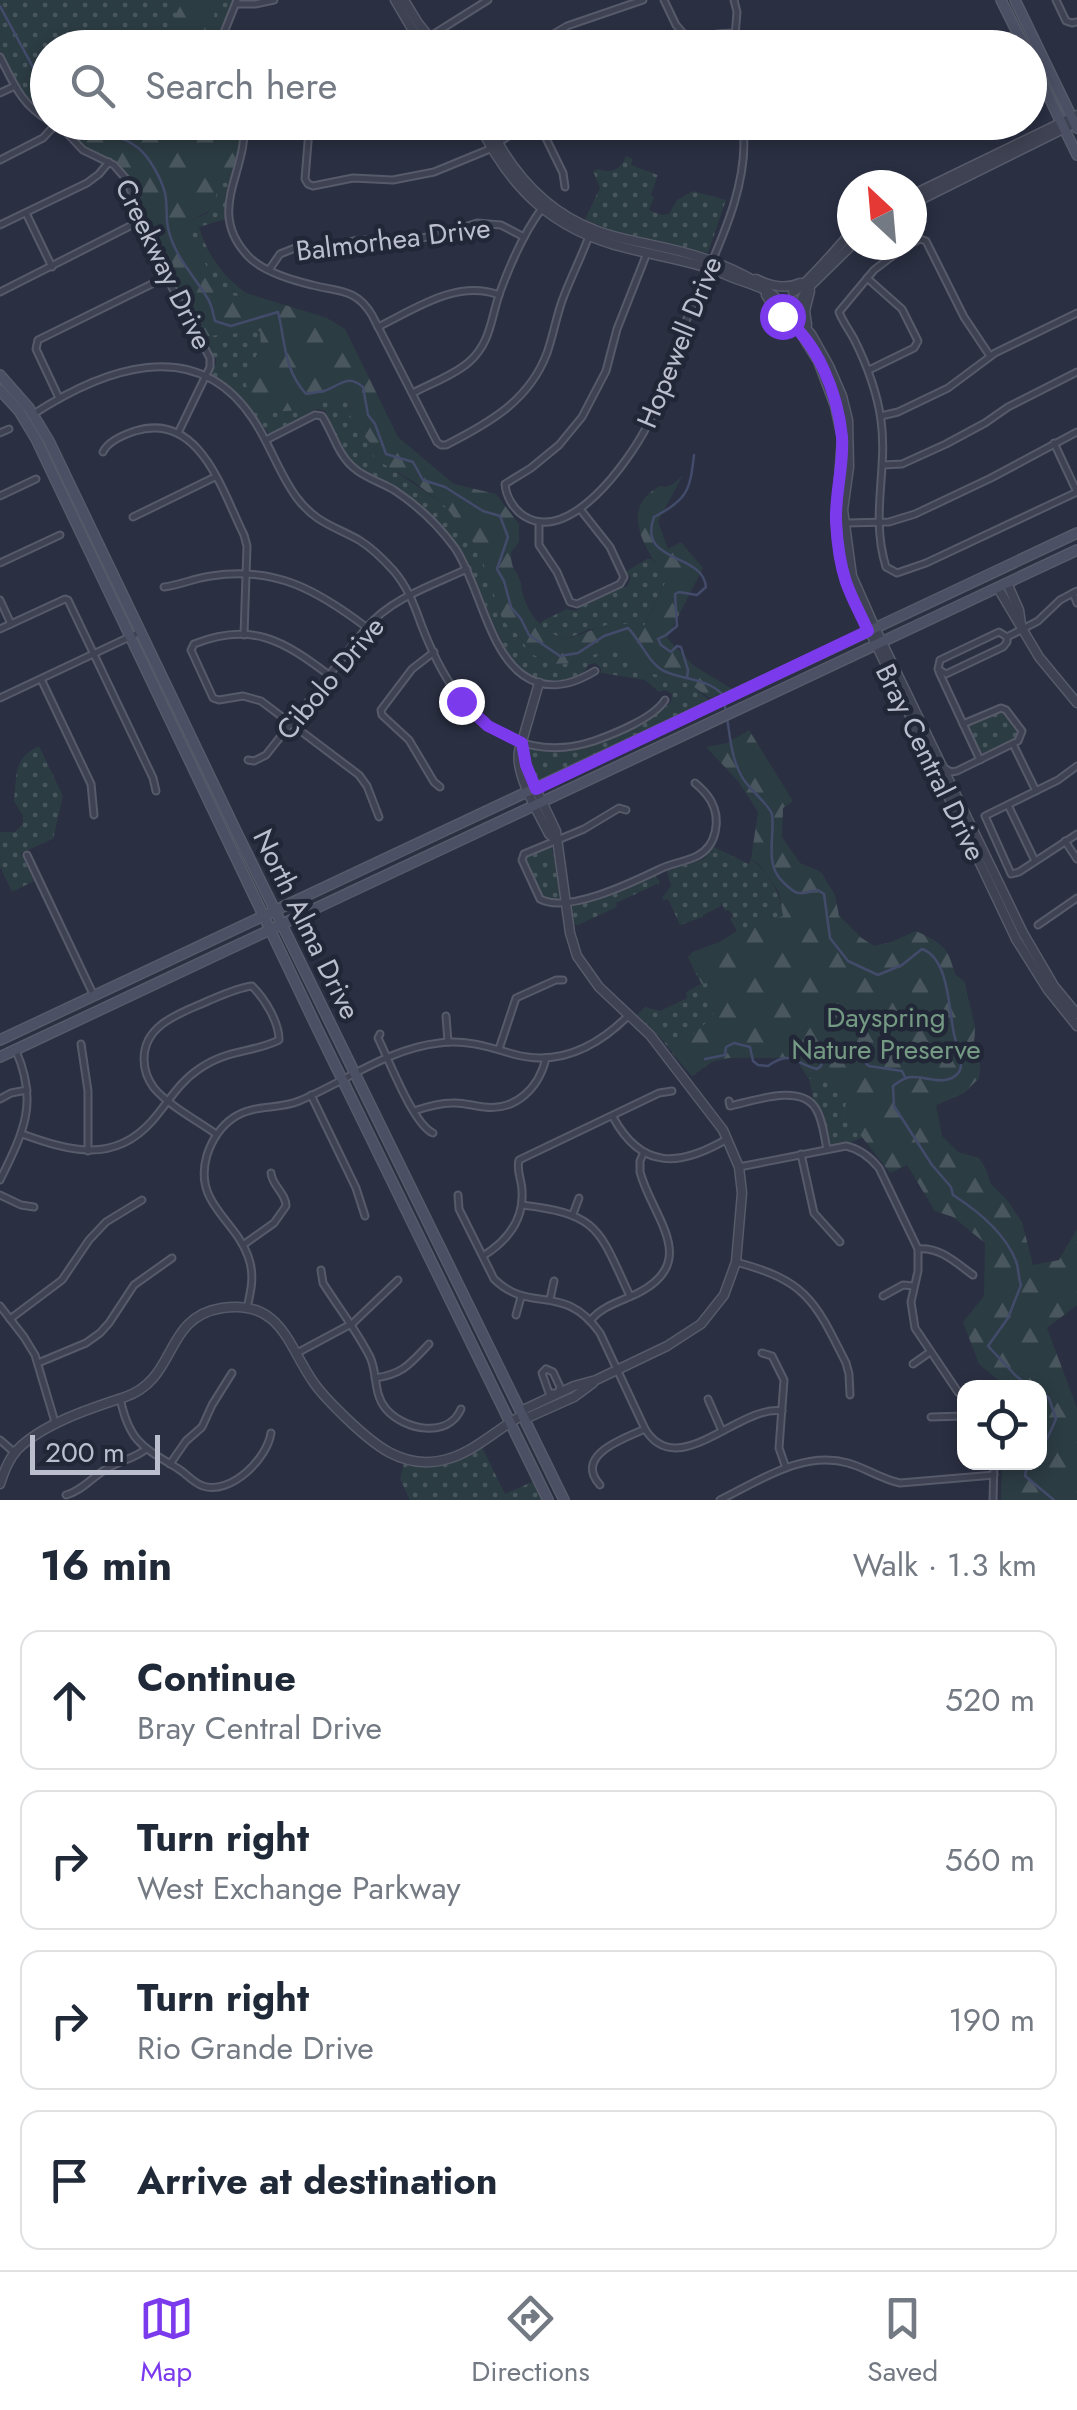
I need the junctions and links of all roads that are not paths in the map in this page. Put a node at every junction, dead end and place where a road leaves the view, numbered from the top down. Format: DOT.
graph roads {
  1 [pos="274,0"];
  2 [pos="395,0"];
  3 [pos="404,0"];
  4 [pos="488,0"];
  5 [pos="642,0"];
  6 [pos="664,0"];
  7 [pos="734,0"];
  8 [pos="1001,0"];
  9 [pos="1015,0"];
  10 [pos="1056,0"];
  11 [pos="236,2"];
  12 [pos="1073,22"];
  13 [pos="225,30"];
  14 [pos="415,30"];
  15 [pos="418,30"];
  16 [pos="444,30"];
  17 [pos="560,30"];
  18 [pos="681,30"];
  19 [pos="736,30"];
  20 [pos="1015,30"];
  21 [pos="1030,30"];
  22 [pos="0,57"];
  23 [pos="1047,65"];
  24 [pos="15,86"];
  25 [pos="1047,93"];
  26 [pos="0,94"];
  27 [pos="30,108"];
  28 [pos="1075,121"];
  29 [pos="1063,125"];
  30 [pos="1047,132"];
  31 [pos="1047,133"];
  32 [pos="39,140"];
  33 [pos="72,140"];
  34 [pos="244,140"];
  35 [pos="309,140"];
  36 [pos="490,140"];
  37 [pos="492,140"];
  38 [pos="504,140"];
  39 [pos="547,140"];
  40 [pos="745,140"];
  41 [pos="1031,140"];
  42 [pos="1034,140"];
  43 [pos="494,147"];
  44 [pos="1077,155"];
  45 [pos="0,160"];
  46 [pos="109,162"];
  47 [pos="565,187"];
  48 [pos="927,188"];
  49 [pos="927,196"];
  50 [pos="544,205"];
  51 [pos="26,213"];
  52 [pos="142,221"];
  53 [pos="0,225"];
  54 [pos="589,236"];
  55 [pos="524,237"];
  56 [pos="927,245"];
  57 [pos="837,250"];
  58 [pos="648,253"];
  59 [pos="837,257"];
  60 [pos="886,260"];
  61 [pos="711,264"];
  62 [pos="52,266"];
  63 [pos="269,270"];
  64 [pos="817,274"];
  65 [pos="166,277"];
  66 [pos="744,278"];
  67 [pos="867,278"];
  68 [pos="0,292"];
  69 [pos="789,292"];
  70 [pos="498,295"];
  71 [pos="779,302"];
  72 [pos="799,305"];
  73 [pos="788,313"];
  74 [pos="1077,313"];
  75 [pos="378,328"];
  76 [pos="807,335"];
  77 [pos="990,356"];
  78 [pos="868,370"];
  79 [pos="1077,372"];
  80 [pos="0,375"];
  81 [pos="204,377"];
  82 [pos="0,390"];
  83 [pos="413,392"];
  84 [pos="59,398"];
  85 [pos="880,416"];
  86 [pos="29,417"];
  87 [pos="8,429"];
  88 [pos="1077,432"];
  89 [pos="0,433"];
  90 [pos="178,433"];
  91 [pos="266,440"];
  92 [pos="1054,443"];
  93 [pos="103,452"];
  94 [pos="882,466"];
  95 [pos="215,477"];
  96 [pos="36,479"];
  97 [pos="1077,492"];
  98 [pos="0,496"];
  99 [pos="580,509"];
  100 [pos="133,517"];
  101 [pos="539,522"];
  102 [pos="878,522"];
  103 [pos="843,523"];
  104 [pos="60,535"];
  105 [pos="1072,535"];
  106 [pos="1077,547"];
  107 [pos="0,563"];
  108 [pos="467,569"];
  109 [pos="247,574"];
  110 [pos="1002,586"];
  111 [pos="164,588"];
  112 [pos="1075,592"];
  113 [pos="411,596"];
  114 [pos="0,600"];
  115 [pos="1077,603"];
  116 [pos="12,624"];
  117 [pos="1022,626"];
  118 [pos="367,628"];
  119 [pos="0,630"];
  120 [pos="872,630"];
  121 [pos="135,634"];
  122 [pos="244,635"];
  123 [pos="1007,637"];
  124 [pos="846,642"];
  125 [pos="879,644"];
  126 [pos="434,652"];
  127 [pos="94,654"];
  128 [pos="595,671"];
  129 [pos="329,675"];
  130 [pos="942,675"];
  131 [pos="41,678"];
  132 [pos="802,681"];
  133 [pos="538,683"];
  134 [pos="0,698"];
  135 [pos="665,700"];
  136 [pos="1077,703"];
  137 [pos="291,724"];
  138 [pos="963,724"];
  139 [pos="667,728"];
  140 [pos="522,744"];
  141 [pos="1013,744"];
  142 [pos="248,760"];
  143 [pos="980,760"];
  144 [pos="942,766"];
  145 [pos="1077,766"];
  146 [pos="614,768"];
  147 [pos="957,771"];
  148 [pos="695,783"];
  149 [pos="440,787"];
  150 [pos="952,788"];
  151 [pos="533,790"];
  152 [pos="156,791"];
  153 [pos="1036,791"];
  154 [pos="539,804"];
  155 [pos="1008,804"];
  156 [pos="626,810"];
  157 [pos="94,815"];
  158 [pos="223,817"];
  159 [pos="380,817"];
  160 [pos="460,825"];
  161 [pos="1077,834"];
  162 [pos="556,840"];
  163 [pos="1065,842"];
  164 [pos="27,855"];
  165 [pos="1077,860"];
  166 [pos="1035,861"];
  167 [pos="394,872"];
  168 [pos="1077,898"];
  169 [pos="565,901"];
  170 [pos="276,910"];
  171 [pos="264,916"];
  172 [pos="282,924"];
  173 [pos="1038,925"];
  174 [pos="270,930"];
  175 [pos="158,966"];
  176 [pos="294,978"];
  177 [pos="563,980"];
  178 [pos="94,996"];
  179 [pos="119,1002"];
  180 [pos="322,1008"];
  181 [pos="1077,1014"];
  182 [pos="630,1015"];
  183 [pos="446,1016"];
  184 [pos="1077,1026"];
  185 [pos="380,1034"];
  186 [pos="4,1038"];
  187 [pos="448,1042"];
  188 [pos="81,1044"];
  189 [pos="498,1049"];
  190 [pos="16,1050"];
  191 [pos="0,1057"];
  192 [pos="387,1057"];
  193 [pos="546,1058"];
  194 [pos="354,1073"];
  195 [pos="342,1079"];
  196 [pos="27,1090"];
  197 [pos="672,1091"];
  198 [pos="311,1095"];
  199 [pos="0,1099"];
  200 [pos="168,1100"];
  201 [pos="729,1101"];
  202 [pos="414,1111"];
  203 [pos="612,1116"];
  204 [pos="432,1132"];
  205 [pos="22,1134"];
  206 [pos="216,1134"];
  207 [pos="728,1138"];
  208 [pos="827,1149"];
  209 [pos="88,1151"];
  210 [pos="644,1152"];
  211 [pos="801,1154"];
  212 [pos="739,1167"];
  213 [pos="271,1173"];
  214 [pos="0,1180"];
  215 [pos="0,1195"];
  216 [pos="458,1195"];
  217 [pos="579,1198"];
  218 [pos="142,1200"];
  219 [pos="522,1204"];
  220 [pos="34,1207"];
  221 [pos="574,1214"];
  222 [pos="365,1216"];
  223 [pos="840,1242"];
  224 [pos="242,1245"];
  225 [pos="918,1249"];
  226 [pos="482,1256"];
  227 [pos="172,1258"];
  228 [pos="736,1262"];
  229 [pos="320,1270"];
  230 [pos="973,1275"];
  231 [pos="398,1280"];
  232 [pos="554,1281"];
  233 [pos="914,1286"];
  234 [pos="630,1296"];
  235 [pos="883,1296"];
  236 [pos="521,1297"];
  237 [pos="550,1299"];
  238 [pos="0,1306"];
  239 [pos="247,1308"];
  240 [pos="516,1315"];
  241 [pos="10,1319"];
  242 [pos="591,1320"];
  243 [pos="350,1325"];
  244 [pos="429,1344"];
  245 [pos="930,1352"];
  246 [pos="297,1353"];
  247 [pos="762,1353"];
  248 [pos="38,1363"];
  249 [pos="914,1364"];
  250 [pos="618,1370"];
  251 [pos="232,1373"];
  252 [pos="375,1378"];
  253 [pos="957,1391"];
  254 [pos="850,1395"];
  255 [pos="120,1398"];
  256 [pos="559,1398"];
  257 [pos="708,1399"];
  258 [pos="460,1409"];
  259 [pos="782,1411"];
  260 [pos="523,1415"];
  261 [pos="957,1416"];
  262 [pos="931,1417"];
  263 [pos="510,1422"];
  264 [pos="56,1425"];
  265 [pos="645,1428"];
  266 [pos="722,1430"];
  267 [pos="271,1433"];
  268 [pos="0,1440"];
  269 [pos="146,1449"];
  270 [pos="14,1453"];
  271 [pos="170,1464"];
  272 [pos="786,1468"];
  273 [pos="994,1470"];
  274 [pos="994,1474"];
  275 [pos="0,1484"];
  276 [pos="600,1484"];
  277 [pos="66,1494"];
  278 [pos="548,1500"];
  279 [pos="564,1500"];
  280 [pos="720,1500"];
  281 [pos="993,1500"];
  1 -- 11 [label="street"];
  2 -- 14 [label="street"];
  3 -- 15 [label="street"];
  4 -- 16 [label="street"];
  5 -- 17 [label="street"];
  6 -- 18 [label="street"];
  7 -- 19 [label="street"];
  8 -- 20 [label="main road"];
  9 -- 21 [label="main road"];
  10 -- 12 [label="street"];
  11 -- 13 [label="street"];
  22 -- 24 [label="street, Creekway Drive"];
  23 -- 28 [label="main road"];
  24 -- 26 [label="street"];
  24 -- 27 [label="street, Creekway Drive"];
  25 -- 29 [label="main road"];
  28 -- 29 [label="street"];
  29 -- 30 [label="street"];
  29 -- 31 [label="street"];
  29 -- 44 [label="main road"];
  32 -- 45 [label="street"];
  33 -- 46 [label="street, Creekway Drive"];
  34 -- 63 [label="street"];
  35 -- 43 [label="street"];
  36 -- 43 [label="street"];
  37 -- 43 [label="street"];
  38 -- 43 [label="street"];
  39 -- 47 [label="street"];
  40 -- 61 [label="street, Hopewell Drive"];
  41 -- 48 [label="street"];
  42 -- 49 [label="street"];
  43 -- 50 [label="street"];
  46 -- 51 [label="street"];
  46 -- 52 [label="street, Creekway Drive"];
  50 -- 54 [label="street"];
  50 -- 55 [label="street"];
  50 -- 61 [label="street"];
  51 -- 53 [label="street"];
  51 -- 62 [label="street"];
  52 -- 62 [label="street"];
  52 -- 65 [label="street, Creekway Drive"];
  54 -- 58 [label="street"];
  54 -- 83 [label="street"];
  55 -- 63 [label="street, Balmorhea Drive"];
  55 -- 70 [label="street"];
  56 -- 77 [label="street"];
  57 -- 64 [label="street"];
  58 -- 61 [label="street"];
  58 -- 101 [label="street"];
  59 -- 64 [label="street"];
  60 -- 67 [label="street"];
  61 -- 66 [label="street"];
  61 -- 99 [label="street, Hopewell Drive"];
  62 -- 68 [label="street"];
  63 -- 75 [label="street"];
  64 -- 66 [label="street"];
  64 -- 69 [label="street"];
  64 -- 72 [label="street"];
  64 -- 76 [label="street"];
  65 -- 81 [label="street, Creekway Drive"];
  65 -- 84 [label="street"];
  66 -- 69 [label="street"];
  66 -- 71 [label="street"];
  66 -- 76 [label="street"];
  67 -- 78 [label="street"];
  67 -- 78 [label="street"];
  69 -- 71 [label="street"];
  69 -- 72 [label="street, Bray Central Drive"];
  70 -- 75 [label="street"];
  70 -- 83 [label="street"];
  71 -- 73 [label="street, Bray Central Drive"];
  72 -- 73 [label="street"];
  72 -- 76 [label="street, Bray Central Drive"];
  73 -- 76 [label="street, Bray Central Drive"];
  74 -- 77 [label="street"];
  75 -- 83 [label="street"];
  76 -- 103 [label="street, Bray Central Drive"];
  76 -- 120 [label="street, Bray Central Drive"];
  77 -- 85 [label="street"];
  78 -- 85 [label="street"];
  79 -- 94 [label="street"];
  80 -- 86 [label="main road, North Alma Drive"];
  81 -- 84 [label="street"];
  81 -- 90 [label="street, Creekway Drive"];
  81 -- 91 [label="street"];
  82 -- 86 [label="main road, North Alma Drive"];
  84 -- 86 [label="street"];
  85 -- 94 [label="street"];
  86 -- 121 [label="main road, North Alma Drive"];
  87 -- 89 [label="street"];
  88 -- 92 [label="street"];
  90 -- 93 [label="street"];
  90 -- 95 [label="street"];
  91 -- 108 [label="street"];
  91 -- 113 [label="street"];
  92 -- 97 [label="street"];
  92 -- 102 [label="street"];
  94 -- 102 [label="street"];
  95 -- 100 [label="street"];
  95 -- 109 [label="street"];
  96 -- 98 [label="street"];
  97 -- 102 [label="street"];
  99 -- 101 [label="street, Hopewell Drive"];
  99 -- 101 [label="street"];
  102 -- 103 [label="street"];
  103 -- 120 [label="street, Bray Central Drive"];
  104 -- 107 [label="street"];
  105 -- 110 [label="main road"];
  105 -- 120 [label="main road"];
  106 -- 110 [label="main road"];
  108 -- 113 [label="street, Cibolo Drive"];
  108 -- 133 [label="street"];
  109 -- 111 [label="street"];
  109 -- 118 [label="street"];
  109 -- 122 [label="street"];
  110 -- 117 [label="street"];
  110 -- 125 [label="main road"];
  112 -- 115 [label="street"];
  112 -- 117 [label="street"];
  113 -- 118 [label="street, Cibolo Drive"];
  113 -- 126 [label="street"];
  114 -- 116 [label="street"];
  116 -- 119 [label="street"];
  116 -- 127 [label="street"];
  117 -- 123 [label="street"];
  117 -- 136 [label="street"];
  118 -- 129 [label="street, Cibolo Drive"];
  120 -- 124 [label="main road"];
  120 -- 125 [label="street, Bray Central Drive"];
  121 -- 127 [label="street"];
  121 -- 158 [label="main road, North Alma Drive"];
  122 -- 129 [label="street"];
  122 -- 137 [label="street"];
  123 -- 130 [label="street"];
  123 -- 130 [label="street"];
  124 -- 132 [label="main road"];
  124 -- 139 [label="main road"];
  125 -- 132 [label="main road"];
  125 -- 144 [label="street, Bray Central Drive"];
  125 -- 184 [label="street, Bray Central Drive"];
  126 -- 140 [label="street"];
  126 -- 149 [label="street"];
  127 -- 131 [label="street"];
  127 -- 152 [label="street"];
  128 -- 133 [label="street"];
  129 -- 137 [label="street, Cibolo Drive"];
  130 -- 138 [label="street"];
  131 -- 134 [label="street"];
  131 -- 157 [label="street"];
  132 -- 146 [label="main road"];
  133 -- 140 [label="street"];
  135 -- 140 [label="street"];
  137 -- 142 [label="street, Cibolo Drive"];
  137 -- 159 [label="street"];
  138 -- 141 [label="street"];
  138 -- 143 [label="street"];
  139 -- 146 [label="main road"];
  139 -- 151 [label="main road"];
  140 -- 151 [label="street"];
  141 -- 143 [label="street"];
  141 -- 153 [label="street"];
  143 -- 147 [label="street"];
  144 -- 147 [label="street"];
  144 -- 150 [label="street, Bray Central Drive"];
  145 -- 153 [label="street"];
  146 -- 154 [label="main road"];
  147 -- 150 [label="street"];
  148 -- 169 [label="street"];
  150 -- 181 [label="street, Bray Central Drive"];
  151 -- 154 [label="street"];
  151 -- 160 [label="main road"];
  153 -- 155 [label="street"];
  154 -- 162 [label="street"];
  154 -- 167 [label="main road"];
  155 -- 166 [label="street"];
  155 -- 166 [label="street"];
  156 -- 162 [label="street"];
  158 -- 170 [label="main road, North Alma Drive"];
  158 -- 171 [label="main road, North Alma Drive"];
  160 -- 167 [label="main road"];
  160 -- 170 [label="main road"];
  161 -- 163 [label="street"];
  162 -- 169 [label="street"];
  162 -- 169 [label="street"];
  163 -- 165 [label="street"];
  163 -- 166 [label="street"];
  164 -- 178 [label="street"];
  167 -- 172 [label="main road"];
  168 -- 173 [label="street"];
  169 -- 182 [label="street"];
  170 -- 171 [label="main road"];
  170 -- 172 [label="main road, North Alma Drive"];
  171 -- 174 [label="main road, North Alma Drive"];
  171 -- 175 [label="main road"];
  172 -- 174 [label="main road"];
  172 -- 180 [label="main road, North Alma Drive"];
  174 -- 176 [label="main road, North Alma Drive"];
  174 -- 179 [label="main road"];
  175 -- 178 [label="main road"];
  175 -- 179 [label="main road"];
  176 -- 180 [label="main road"];
  176 -- 195 [label="main road, North Alma Drive"];
  177 -- 189 [label="street"];
  178 -- 186 [label="main road"];
  179 -- 190 [label="main road"];
  180 -- 194 [label="main road, North Alma Drive"];
  182 -- 193 [label="street"];
  182 -- 207 [label="street"];
  183 -- 187 [label="street"];
  185 -- 192 [label="street"];
  186 -- 190 [label="main road"];
  187 -- 189 [label="street"];
  187 -- 192 [label="street"];
  188 -- 209 [label="street"];
  189 -- 193 [label="street"];
  190 -- 191 [label="main road"];
  190 -- 196 [label="street"];
  192 -- 194 [label="street"];
  192 -- 202 [label="street"];
  193 -- 202 [label="street"];
  194 -- 195 [label="street"];
  194 -- 260 [label="main road, North Alma Drive"];
  195 -- 198 [label="street"];
  195 -- 263 [label="main road, North Alma Drive"];
  196 -- 199 [label="street"];
  196 -- 205 [label="street"];
  197 -- 203 [label="street"];
  198 -- 206 [label="street"];
  198 -- 222 [label="street"];
  200 -- 200 [label="street"];
  200 -- 206 [label="street"];
  200 -- 209 [label="street"];
  201 -- 208 [label="street"];
  202 -- 204 [label="street"];
  203 -- 210 [label="street"];
  203 -- 219 [label="street"];
  205 -- 209 [label="street"];
  205 -- 214 [label="street"];
  206 -- 224 [label="street"];
  207 -- 210 [label="street"];
  207 -- 212 [label="street"];
  208 -- 211 [label="street"];
  208 -- 225 [label="street"];
  210 -- 234 [label="street"];
  211 -- 212 [label="street"];
  211 -- 223 [label="street"];
  212 -- 228 [label="street"];
  213 -- 224 [label="street"];
  215 -- 220 [label="street"];
  216 -- 226 [label="street"];
  217 -- 221 [label="street"];
  218 -- 241 [label="street"];
  219 -- 221 [label="street"];
  219 -- 226 [label="street"];
  221 -- 234 [label="street"];
  224 -- 239 [label="street"];
  225 -- 230 [label="street"];
  225 -- 233 [label="street"];
  226 -- 236 [label="street"];
  227 -- 248 [label="street"];
  228 -- 250 [label="street"];
  228 -- 254 [label="street"];
  229 -- 243 [label="street"];
  231 -- 243 [label="street"];
  232 -- 237 [label="street"];
  233 -- 235 [label="street"];
  233 -- 245 [label="street"];
  234 -- 242 [label="street"];
  236 -- 237 [label="street"];
  236 -- 240 [label="street"];
  237 -- 242 [label="street"];
  238 -- 241 [label="street"];
  239 -- 246 [label="street"];
  239 -- 255 [label="street"];
  241 -- 248 [label="street"];
  242 -- 250 [label="street"];
  243 -- 246 [label="street"];
  243 -- 252 [label="street"];
  244 -- 252 [label="street"];
  245 -- 249 [label="street"];
  245 -- 253 [label="street"];
  246 -- 263 [label="street"];
  247 -- 259 [label="street"];
  248 -- 264 [label="street"];
  250 -- 256 [label="street"];
  250 -- 265 [label="street"];
  251 -- 271 [label="street"];
  252 -- 258 [label="street"];
  255 -- 264 [label="street"];
  255 -- 269 [label="street"];
  256 -- 256 [label="street"];
  256 -- 260 [label="street"];
  257 -- 266 [label="street"];
  259 -- 266 [label="street"];
  259 -- 272 [label="street"];
  260 -- 263 [label="street"];
  260 -- 279 [label="main road, North Alma Drive"];
  261 -- 262 [label="street"];
  263 -- 278 [label="main road, North Alma Drive"];
  264 -- 270 [label="street"];
  265 -- 266 [label="street"];
  265 -- 276 [label="street"];
  267 -- 271 [label="street"];
  268 -- 270 [label="street"];
  269 -- 271 [label="street"];
  269 -- 277 [label="street"];
  270 -- 275 [label="street"];
  272 -- 274 [label="street"];
  272 -- 280 [label="street"];
  273 -- 274 [label="street"];
  274 -- 281 [label="street"];
}
